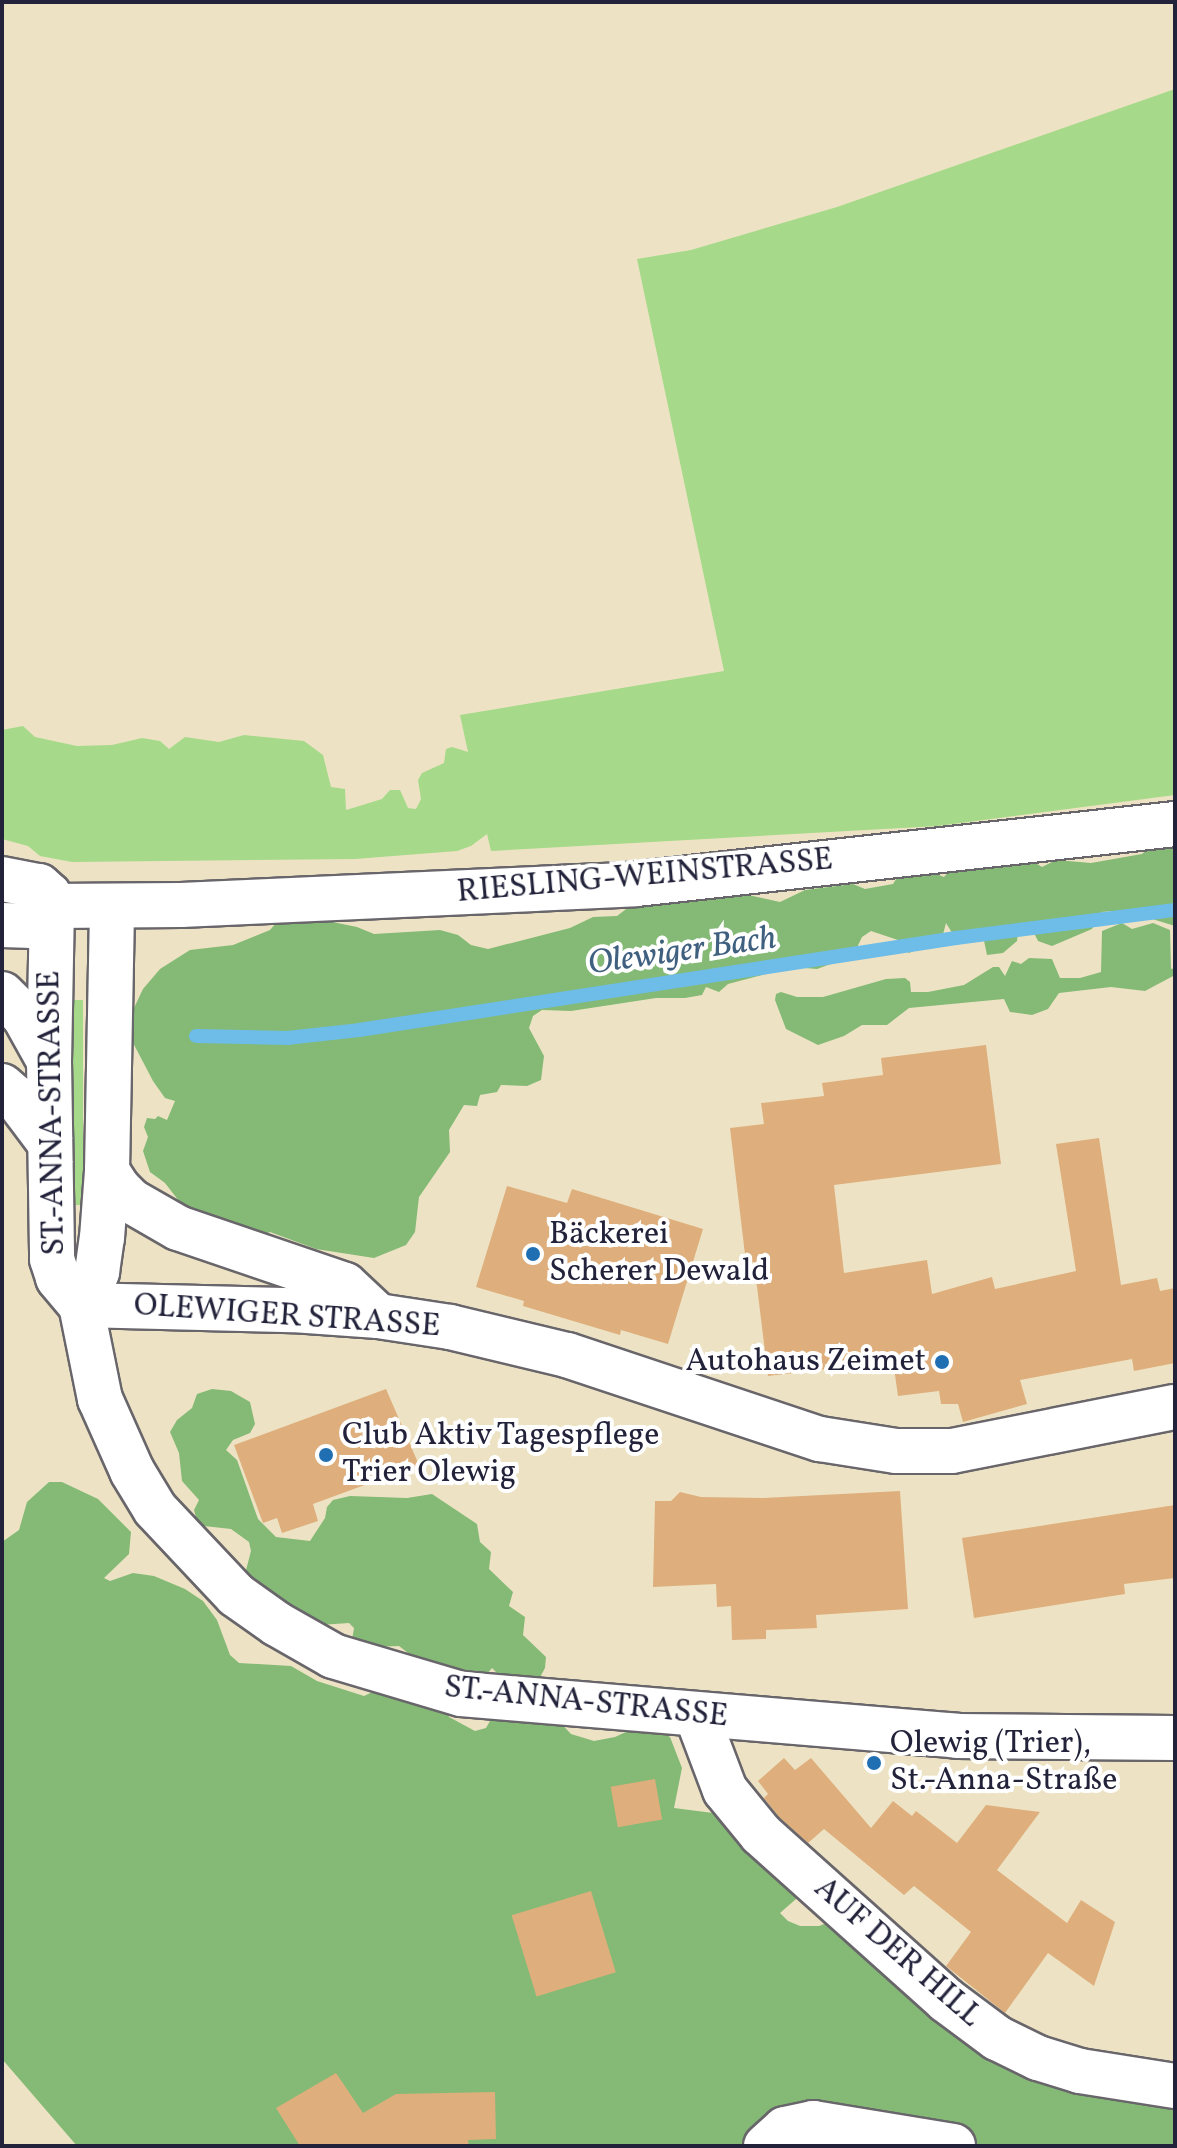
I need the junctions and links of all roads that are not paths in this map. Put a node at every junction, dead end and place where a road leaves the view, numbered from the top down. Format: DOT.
graph roads {
  1 [pos="1175,824"];
  2 [pos="2,879"];
  3 [pos="52,906"];
  4 [pos="112,906"];
  5 [pos="2,925"];
  6 [pos="2,994"];
  7 [pos="49,1061"];
  8 [pos="2,1086"];
  9 [pos="49,1142"];
  10 [pos="107,1171"];
  11 [pos="81,1305"];
  12 [pos="378,1316"];
  13 [pos="1175,1407"];
  14 [pos="697,1716"];
  15 [pos="1175,1738"];
  16 [pos="1175,2086"];
  17 [pos="766,2146"];
  18 [pos="953,2146"];
  1 -- 4 [label="street, RIESLING-WEINSTRASSE"];
  2 -- 3 [label="street"];
  3 -- 4 [label="street"];
  3 -- 5 [label="street"];
  3 -- 7 [label="street, ST.-ANNA-STRASSE"];
  4 -- 10 [label="street, OLEWIGER STRASSE"];
  6 -- 7 [label="street"];
  7 -- 9 [label="street, ST.-ANNA-STRASSE"];
  8 -- 9 [label="street"];
  9 -- 11 [label="street, ST.-ANNA-STRASSE"];
  10 -- 11 [label="street, OLEWIGER STRASSE"];
  10 -- 12 [label="street"];
  11 -- 12 [label="street, OLEWIGER STRASSE"];
  11 -- 14 [label="street, ST.-ANNA-STRASSE"];
  12 -- 13 [label="street, OLEWIGER STRASSE"];
  14 -- 15 [label="street, ST.-ANNA-STRASSE"];
  14 -- 16 [label="street, AUF DER HILL"];
  17 -- 18 [label="street"];
}
